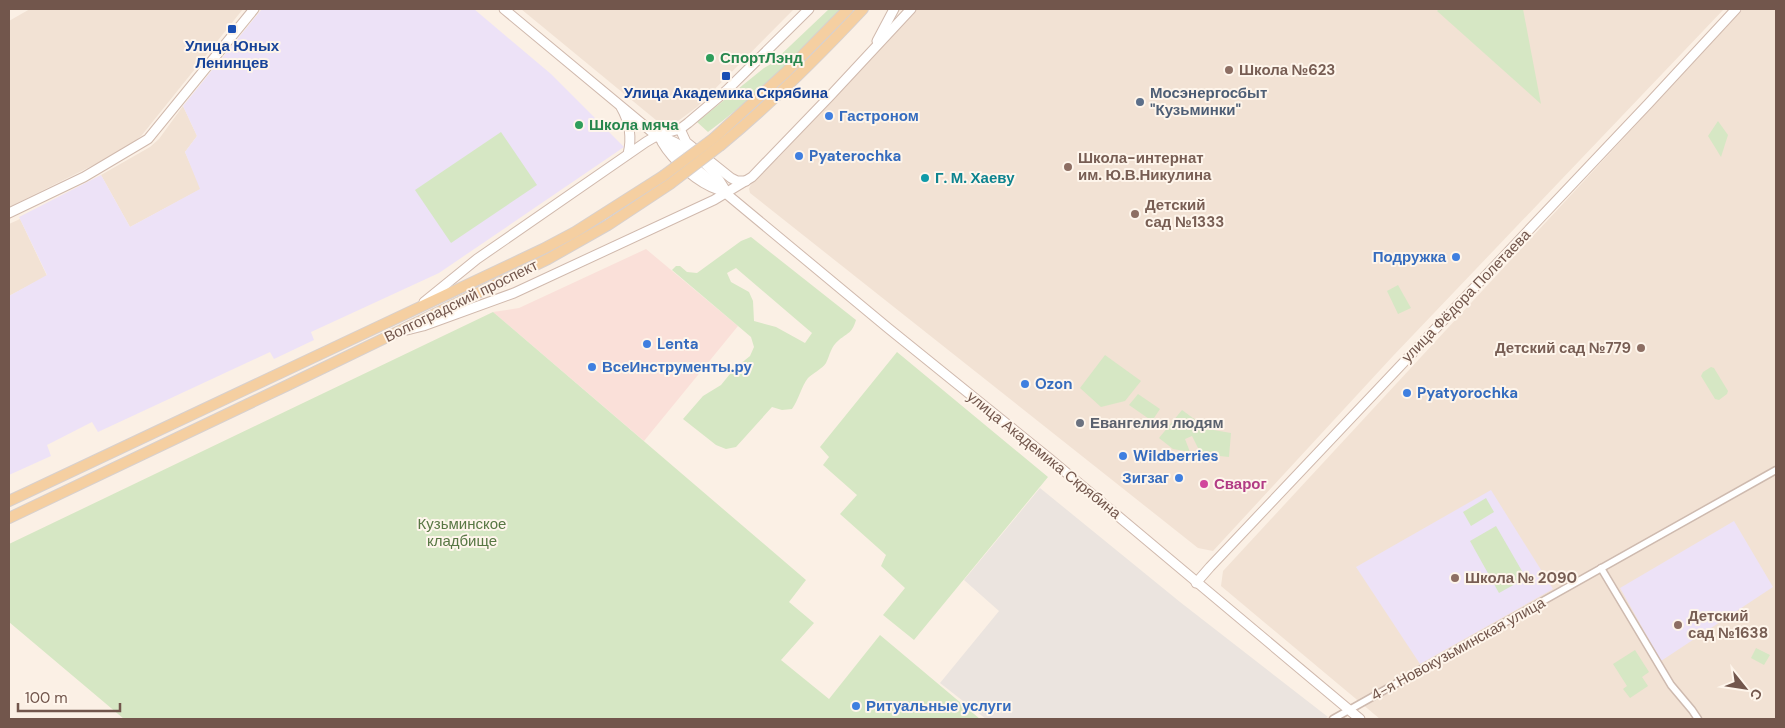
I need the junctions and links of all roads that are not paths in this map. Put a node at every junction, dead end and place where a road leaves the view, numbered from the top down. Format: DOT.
graph roads {
  1 [pos="254,9"];
  2 [pos="504,9"];
  3 [pos="809,9"];
  4 [pos="848,9"];
  5 [pos="863,9"];
  6 [pos="894,9"];
  7 [pos="911,9"];
  8 [pos="1736,9"];
  9 [pos="871,52"];
  10 [pos="618,103"];
  11 [pos="680,129"];
  12 [pos="658,135"];
  13 [pos="718,141"];
  14 [pos="628,154"];
  15 [pos="666,180"];
  16 [pos="746,181"];
  17 [pos="726,193"];
  18 [pos="9,213"];
  19 [pos="419,306"];
  20 [pos="394,333"];
  21 [pos="1776,470"];
  22 [pos="9,501"];
  23 [pos="9,518"];
  24 [pos="1601,568"];
  25 [pos="1196,584"];
  26 [pos="1348,710"];
  27 [pos="1333,719"];
  28 [pos="1360,719"];
  29 [pos="1698,719"];
  1 -- 18 [label="main road"];
  2 -- 10 [label="main road, улица Академика Скрябина"];
  3 -- 11 [label="main road"];
  4 -- 13 [label="main road, Волгоградский проспект"];
  5 -- 13 [label="main road, Волгоградский проспект"];
  6 -- 9 [label="main road"];
  7 -- 9 [label="main road"];
  8 -- 25 [label="main road, улица Фёдора Полетаева"];
  9 -- 16 [label="main road"];
  10 -- 12 [label="main road, улица Академика Скрябина"];
  10 -- 14 [label="main road"];
  11 -- 12 [label="main road"];
  11 -- 16 [label="main road"];
  12 -- 14 [label="main road"];
  12 -- 17 [label="main road, улица Академика Скрябина"];
  12 -- 17 [label="main road, улица Академика Скрябина"];
  13 -- 15 [label="main road, Волгоградский проспект, bridge"];
  14 -- 19 [label="main road"];
  15 -- 19 [label="main road, Волгоградский проспект"];
  15 -- 20 [label="main road, Волгоградский проспект"];
  16 -- 17 [label="main road"];
  17 -- 20 [label="main road"];
  17 -- 25 [label="main road, улица Академика Скрябина"];
  19 -- 22 [label="main road, Волгоградский проспект"];
  20 -- 23 [label="main road, Волгоградский проспект"];
  21 -- 24 [label="street, 4-я Новокузьминская улица"];
  24 -- 26 [label="street, 4-я Новокузьминская улица"];
  24 -- 29 [label="street"];
  25 -- 26 [label="main road, улица Академика Скрябина"];
  26 -- 27 [label="street, 4-я Новокузьминская улица"];
  26 -- 28 [label="main road, улица Академика Скрябина"];
}
